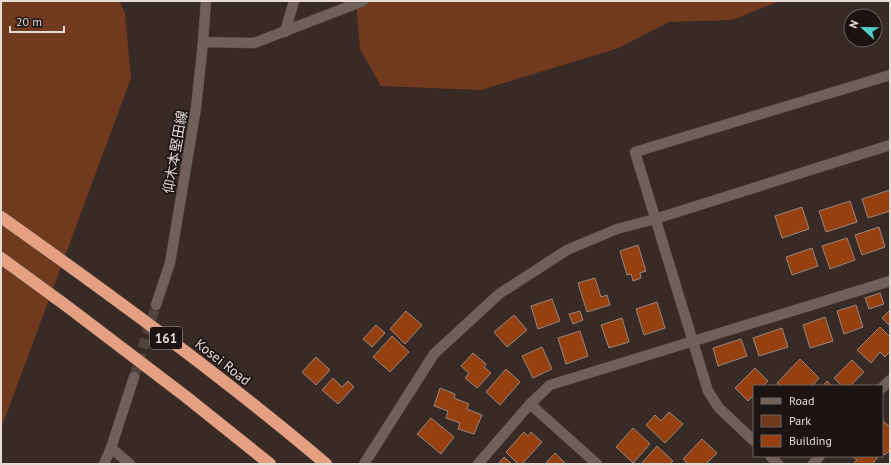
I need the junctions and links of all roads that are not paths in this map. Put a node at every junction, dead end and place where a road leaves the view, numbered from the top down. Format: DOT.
graph roads {
  1 [pos="206,1"];
  2 [pos="294,1"];
  3 [pos="363,1"];
  4 [pos="285,32"];
  5 [pos="203,42"];
  6 [pos="890,75"];
  7 [pos="890,146"];
  8 [pos="1,217"];
  9 [pos="655,219"];
  10 [pos="1,258"];
  11 [pos="890,281"];
  12 [pos="156,305"];
  13 [pos="693,341"];
  14 [pos="134,377"];
  15 [pos="530,404"];
  16 [pos="753,440"];
  17 [pos="111,448"];
  18 [pos="104,464"];
  19 [pos="130,464"];
  20 [pos="270,464"];
  21 [pos="326,464"];
  22 [pos="364,464"];
  23 [pos="478,464"];
  24 [pos="596,464"];
  1 -- 5 [label="street, 仰木本堅田線"];
  2 -- 4 [label="street"];
  3 -- 4 [label="street"];
  4 -- 5 [label="street"];
  5 -- 12 [label="street, 仰木本堅田線"];
  6 -- 9 [label="street"];
  7 -- 9 [label="street"];
  8 -- 21 [label="highway, Kosei Road / 161"];
  9 -- 13 [label="street"];
  9 -- 22 [label="street"];
  10 -- 20 [label="highway, 161"];
  11 -- 13 [label="street"];
  13 -- 15 [label="street"];
  13 -- 16 [label="street"];
  14 -- 17 [label="street"];
  15 -- 23 [label="street"];
  15 -- 24 [label="street"];
  17 -- 18 [label="street"];
  17 -- 19 [label="street"];
}
